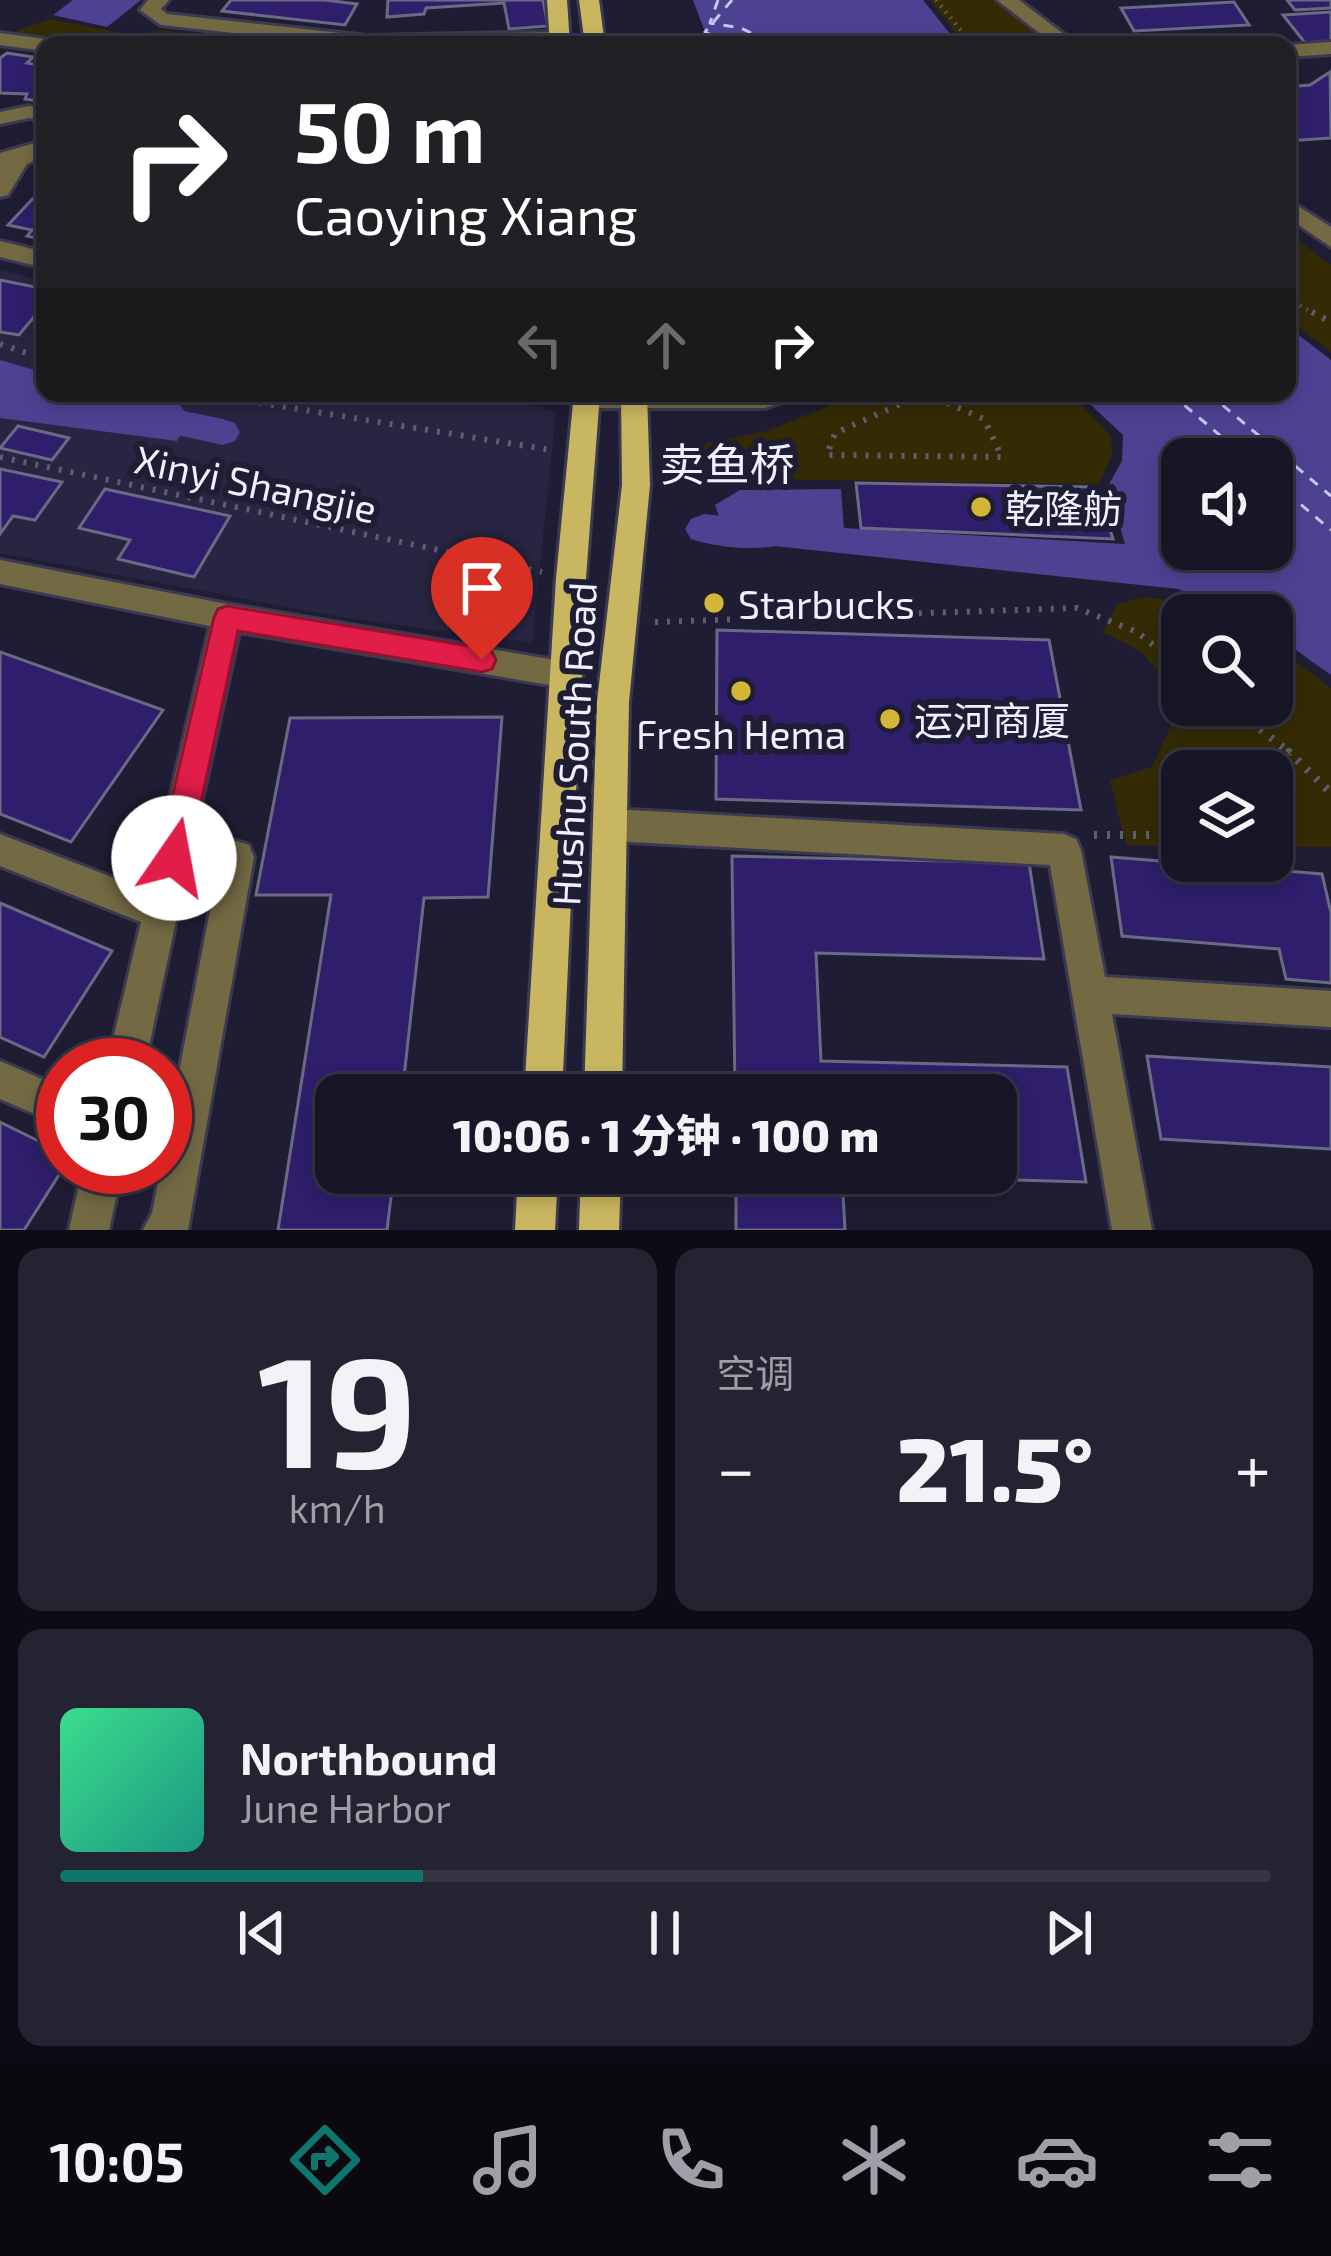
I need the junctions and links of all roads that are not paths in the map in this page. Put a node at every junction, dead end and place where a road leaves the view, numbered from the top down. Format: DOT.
graph roads {
  1 [pos="159,0"];
  2 [pos="557,0"];
  3 [pos="590,0"];
  4 [pos="1007,0"];
  5 [pos="314,36"];
  6 [pos="560,36"];
  7 [pos="594,36"];
  8 [pos="1056,36"];
  9 [pos="0,39"];
  10 [pos="36,45"];
  11 [pos="1331,48"];
  12 [pos="1296,50"];
  13 [pos="36,114"];
  14 [pos="1,117"];
  15 [pos="10,159"];
  16 [pos="0,190"];
  17 [pos="1296,213"];
  18 [pos="1331,239"];
  19 [pos="0,249"];
  20 [pos="36,258"];
  21 [pos="581,402"];
  22 [pos="634,402"];
  23 [pos="0,572"];
  24 [pos="227,617"];
  25 [pos="567,675"];
  26 [pos="612,825"];
  27 [pos="0,850"];
  28 [pos="174,858"];
  29 [pos="161,913"];
  30 [pos="1090,994"];
  31 [pos="1331,1009"];
  32 [pos="133,1038"];
  33 [pos="544,1074"];
  34 [pos="604,1074"];
  35 [pos="0,1080"];
  36 [pos="36,1095"];
  37 [pos="98,1194"];
  38 [pos="537,1194"];
  39 [pos="600,1194"];
  40 [pos="89,1230"];
  41 [pos="163,1230"];
  42 [pos="535,1230"];
  43 [pos="599,1230"];
  44 [pos="1132,1230"];
  1 -- 5 [label="street"];
  2 -- 6 [label="main road"];
  3 -- 7 [label="main road"];
  4 -- 8 [label="street"];
  9 -- 10 [label="street"];
  11 -- 12 [label="street"];
  13 -- 14 [label="street"];
  15 -- 16 [label="street"];
  17 -- 18 [label="street"];
  19 -- 20 [label="street"];
  21 -- 25 [label="main road, Hushu South Road"];
  22 -- 26 [label="main road, Hushu South Road"];
  23 -- 24 [label="street"];
  24 -- 25 [label="street"];
  24 -- 28 [label="street"];
  25 -- 33 [label="main road, Hushu South Road"];
  26 -- 30 [label="street"];
  26 -- 34 [label="main road, Hushu South Road"];
  27 -- 29 [label="street"];
  28 -- 29 [label="street"];
  28 -- 41 [label="street"];
  29 -- 32 [label="street"];
  30 -- 31 [label="street"];
  30 -- 44 [label="street"];
  35 -- 36 [label="street"];
  37 -- 40 [label="street"];
  38 -- 42 [label="main road"];
  39 -- 43 [label="main road"];
}
